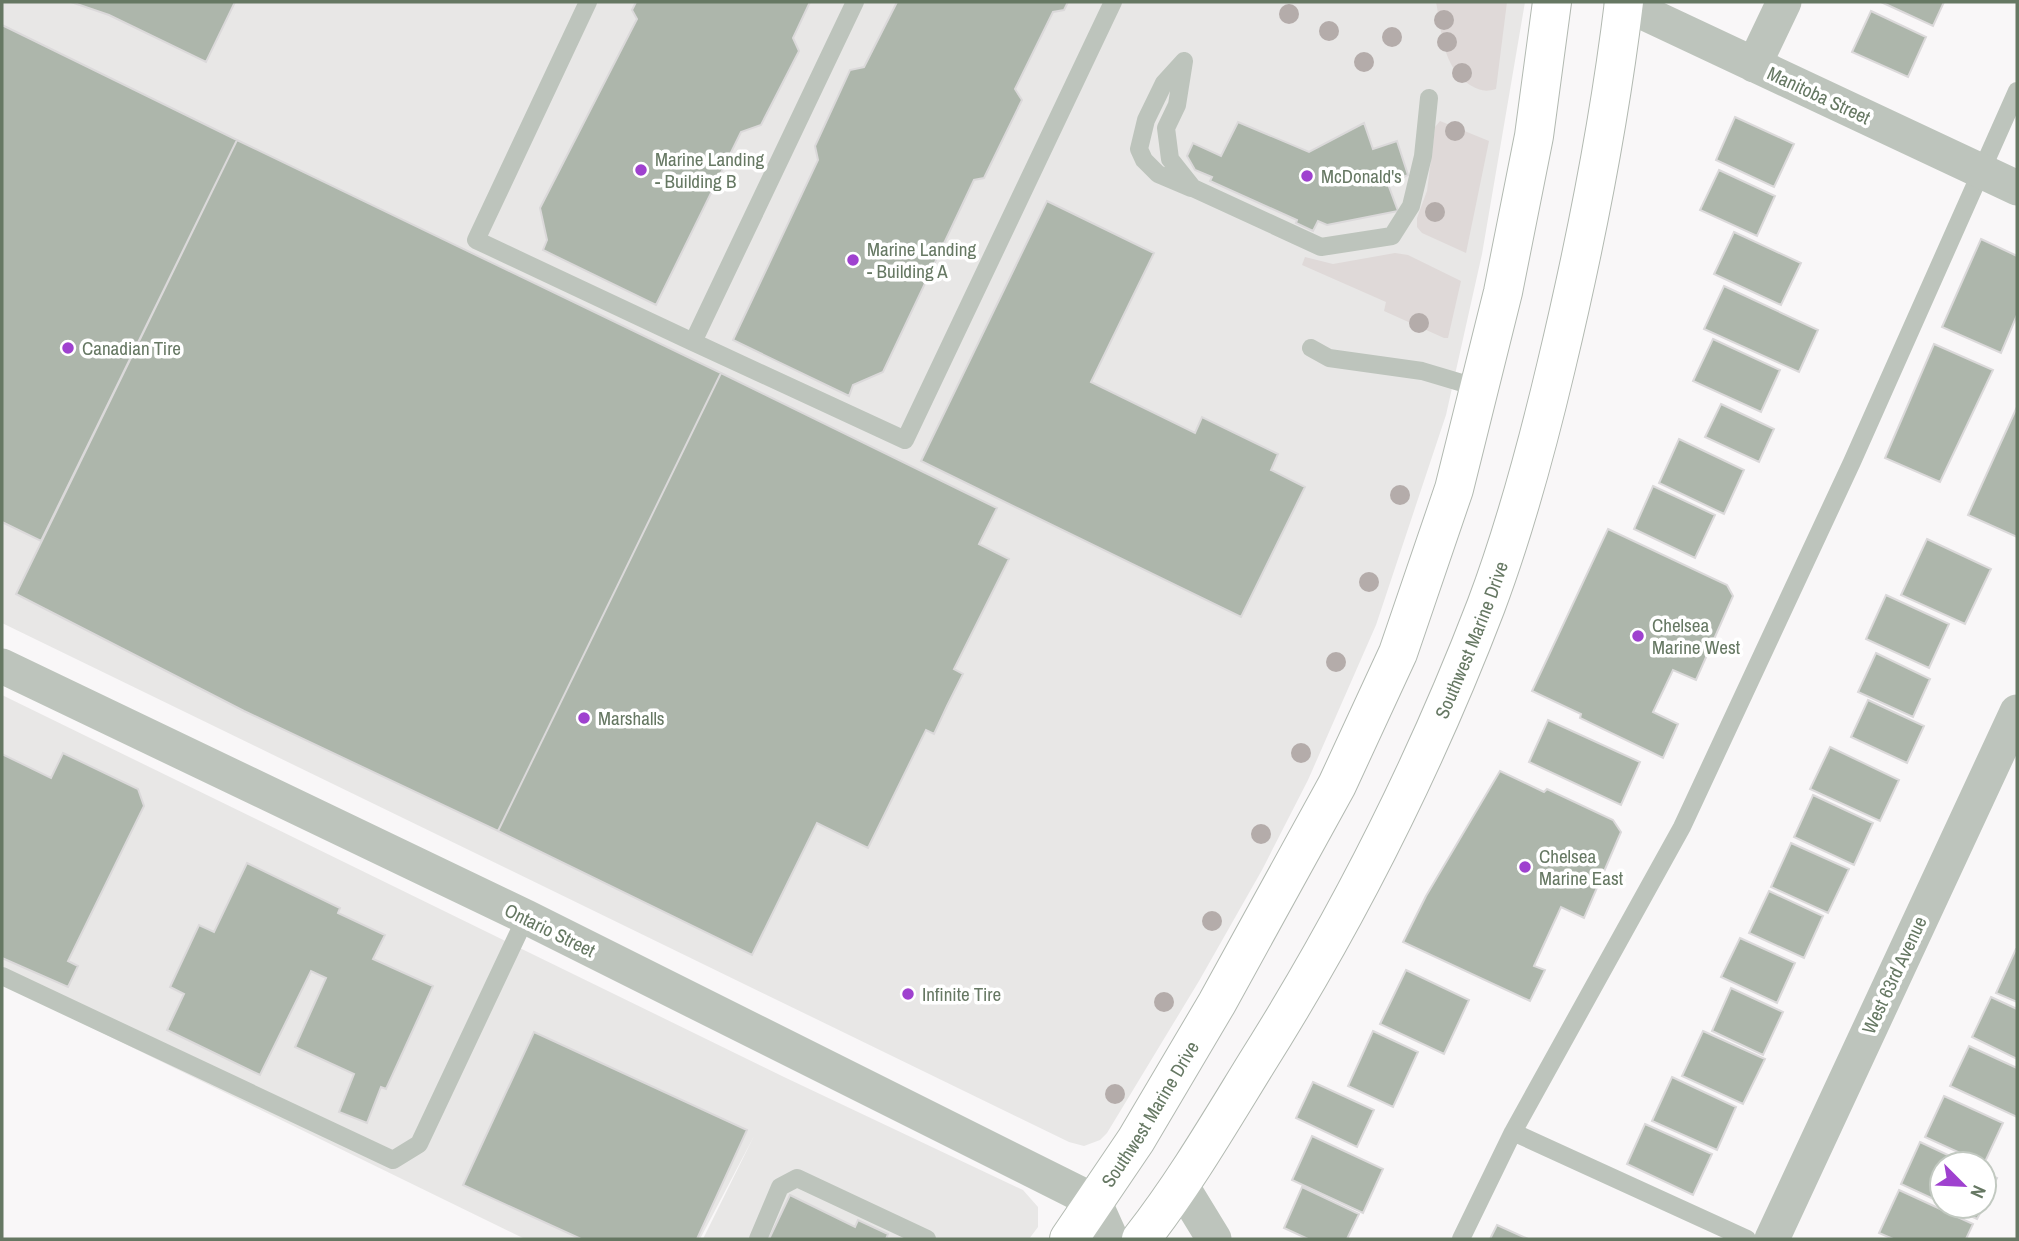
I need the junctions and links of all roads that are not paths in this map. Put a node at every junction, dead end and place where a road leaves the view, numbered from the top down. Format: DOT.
graph roads {
  1 [pos="589,2"];
  2 [pos="855,2"];
  3 [pos="1113,2"];
  4 [pos="1552,2"];
  5 [pos="1623,2"];
  6 [pos="1784,2"];
  7 [pos="1754,65"];
  8 [pos="2017,91"];
  9 [pos="1429,98"];
  10 [pos="1980,171"];
  11 [pos="1193,188"];
  12 [pos="2017,188"];
  13 [pos="693,342"];
  14 [pos="1311,348"];
  15 [pos="1479,388"];
  16 [pos="2,666"];
  17 [pos="2017,712"];
  18 [pos="526,918"];
  19 [pos="2,976"];
  20 [pos="1513,1132"];
  21 [pos="1094,1201"];
  22 [pos="1161,1213"];
  23 [pos="758,1239"];
  24 [pos="927,1239"];
  25 [pos="1069,1239"];
  26 [pos="1111,1239"];
  27 [pos="1214,1239"];
  28 [pos="1461,1239"];
  29 [pos="1747,1239"];
  30 [pos="1772,1239"];
  1 -- 13 [label="lane"];
  2 -- 13 [label="lane"];
  3 -- 13 [label="lane"];
  4 -- 15 [label="main road, Southwest Marine Drive"];
  5 -- 7 [label="street, Manitoba Street"];
  5 -- 22 [label="main road, Southwest Marine Drive"];
  6 -- 7 [label="street"];
  7 -- 10 [label="street, Manitoba Street"];
  8 -- 10 [label="lane"];
  9 -- 11 [label="lane"];
  10 -- 12 [label="street, Manitoba Street"];
  10 -- 20 [label="lane"];
  11 -- 11 [label="lane"];
  14 -- 15 [label="lane"];
  15 -- 21 [label="main road, Southwest Marine Drive"];
  16 -- 18 [label="street, Ontario Street"];
  17 -- 30 [label="street, West 63rd Avenue"];
  18 -- 19 [label="lane"];
  18 -- 21 [label="street, Ontario Street"];
  20 -- 28 [label="lane"];
  20 -- 29 [label="lane"];
  21 -- 25 [label="main road, Southwest Marine Drive"];
  21 -- 26 [label="street"];
  22 -- 27 [label="street"];
  23 -- 24 [label="lane"];
}
